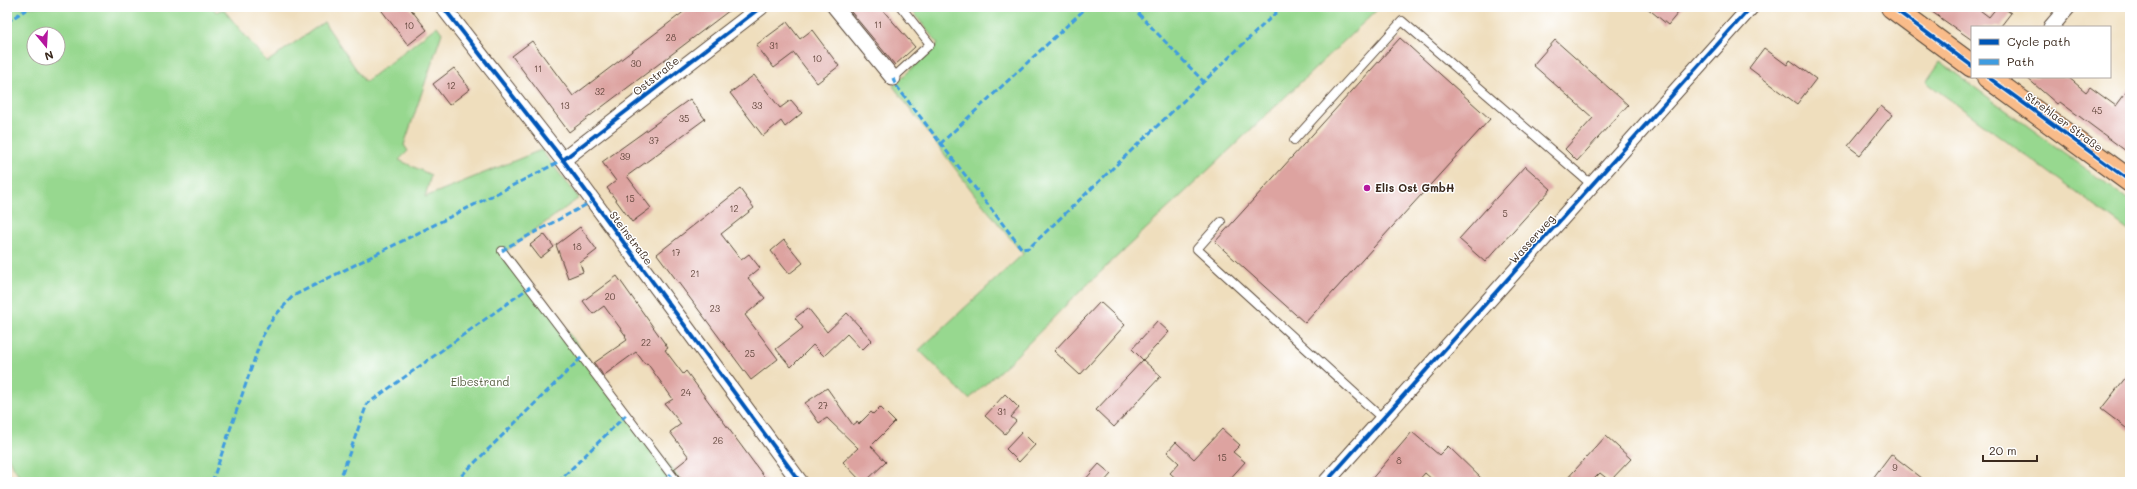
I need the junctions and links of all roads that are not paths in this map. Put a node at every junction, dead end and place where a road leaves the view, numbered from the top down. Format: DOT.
graph roads {
  1 [pos="443,7"];
  2 [pos="761,7"];
  3 [pos="835,7"];
  4 [pos="900,7"];
  5 [pos="1750,7"];
  6 [pos="1892,7"];
  7 [pos="2068,7"];
  8 [pos="2052,26"];
  9 [pos="1971,65"];
  10 [pos="893,78"];
  11 [pos="1998,80"];
  12 [pos="1294,140"];
  13 [pos="562,160"];
  14 [pos="2130,181"];
  15 [pos="1592,185"];
  16 [pos="1221,222"];
  17 [pos="502,251"];
  18 [pos="1383,419"];
  19 [pos="677,482"];
  20 [pos="800,482"];
  21 [pos="1326,482"];
  1 -- 13 [label="street, Steinstraße"];
  2 -- 13 [label="street, Oststraße"];
  3 -- 10 [label="street"];
  4 -- 10 [label="lane"];
  5 -- 15 [label="street, Wasserweg"];
  6 -- 9 [label="main road"];
  7 -- 8 [label="street"];
  11 -- 14 [label="main road, Strehlaer Straße"];
  12 -- 15 [label="lane"];
  13 -- 20 [label="street, Steinstraße"];
  15 -- 18 [label="street, Wasserweg"];
  16 -- 18 [label="lane"];
  17 -- 19 [label="lane"];
  18 -- 21 [label="street, Wasserweg"];
}
